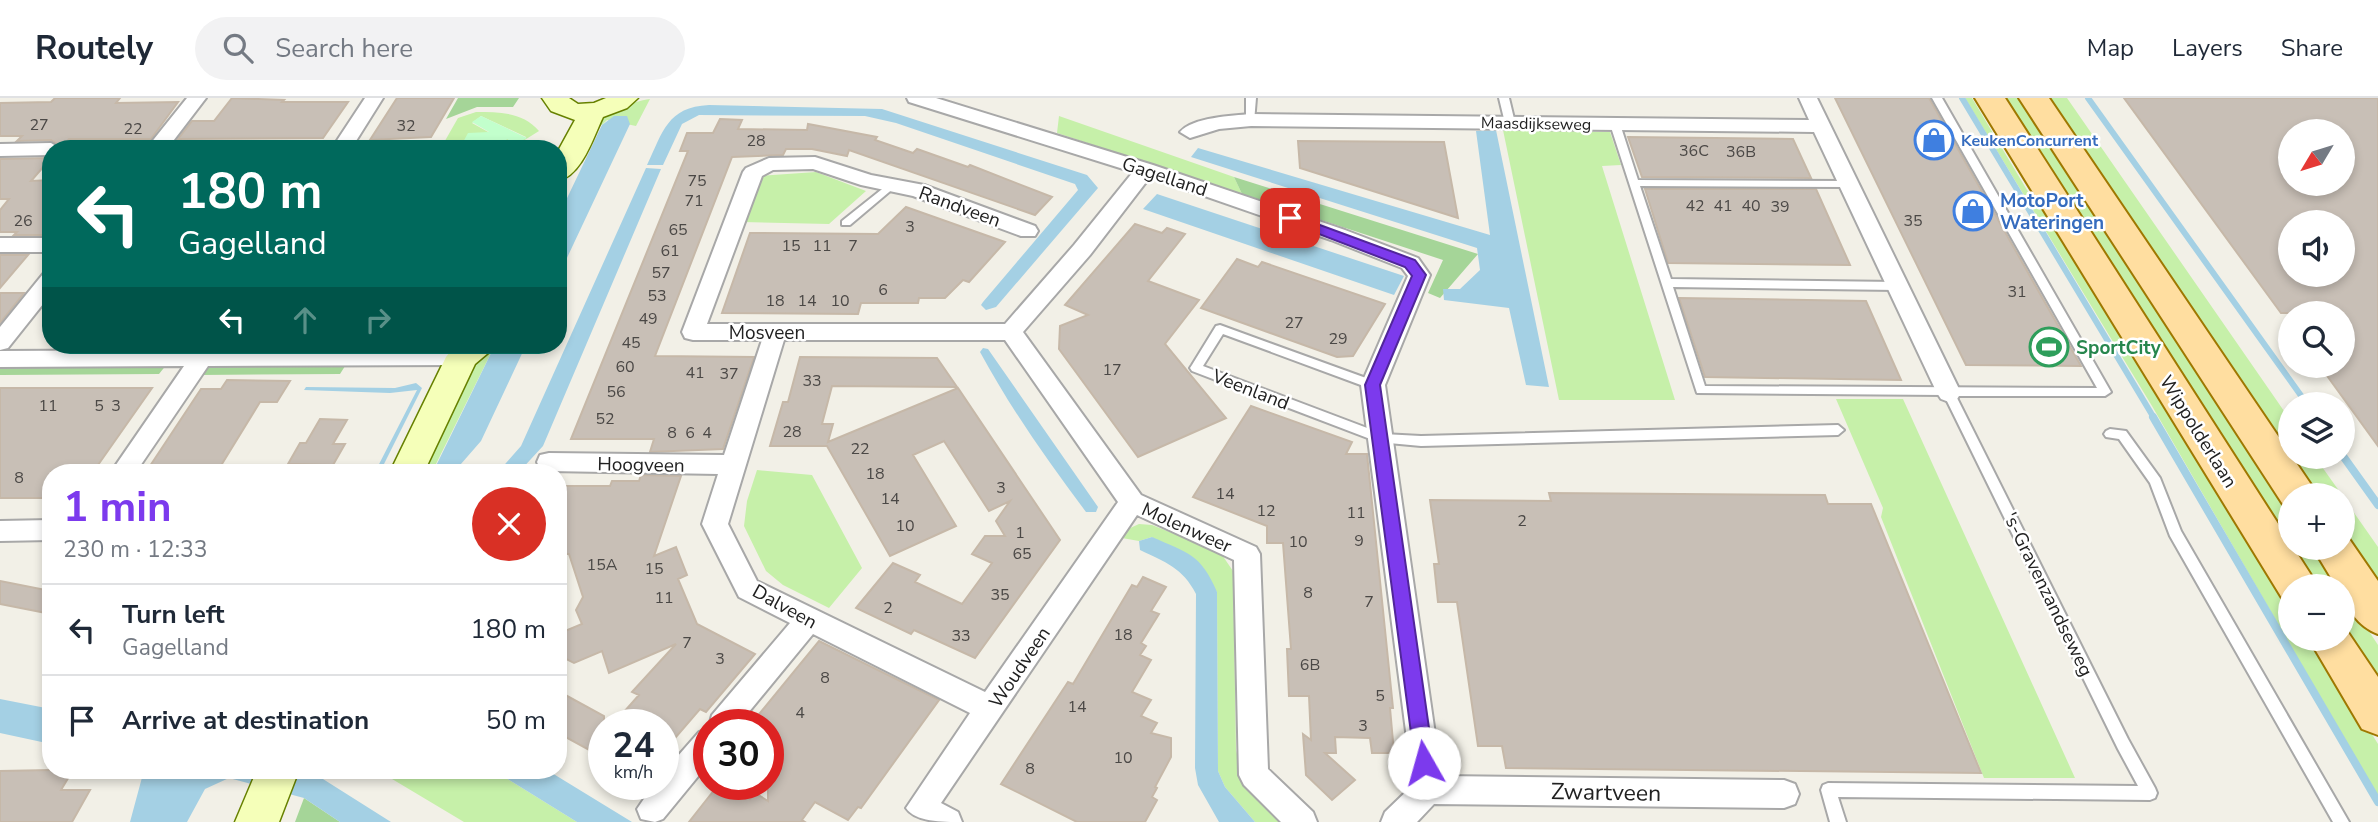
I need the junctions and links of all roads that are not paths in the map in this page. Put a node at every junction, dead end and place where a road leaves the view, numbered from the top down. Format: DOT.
graph roads {
  1 [pos="197,98"];
  2 [pos="374,98"];
  3 [pos="625,98"];
  4 [pos="916,98"];
  5 [pos="1251,98"];
  6 [pos="1504,98"];
  7 [pos="1808,98"];
  8 [pos="1937,98"];
  9 [pos="1990,98"];
  10 [pos="2034,98"];
  11 [pos="573,107"];
  12 [pos="1251,120"];
  13 [pos="1510,123"];
  14 [pos="1615,124"];
  15 [pos="1821,126"];
  16 [pos="1190,132"];
  17 [pos="163,140"];
  18 [pos="347,140"];
  19 [pos="560,140"];
  20 [pos="0,149"];
  21 [pos="42,149"];
  22 [pos="567,161"];
  23 [pos="1146,169"];
  24 [pos="753,172"];
  25 [pos="1634,183"];
  26 [pos="1849,184"];
  27 [pos="891,185"];
  28 [pos="846,223"];
  29 [pos="1028,231"];
  30 [pos="0,245"];
  31 [pos="42,245"];
  32 [pos="1667,284"];
  33 [pos="1897,286"];
  34 [pos="42,290"];
  35 [pos="1011,332"];
  36 [pos="775,333"];
  37 [pos="0,342"];
  38 [pos="148,354"];
  39 [pos="206,354"];
  40 [pos="465,354"];
  41 [pos="0,359"];
  42 [pos="1373,385"];
  43 [pos="1949,393"];
  44 [pos="1838,430"];
  45 [pos="2110,434"];
  46 [pos="1382,439"];
  47 [pos="549,463"];
  48 [pos="130,464"];
  49 [pos="411,464"];
  50 [pos="733,466"];
  51 [pos="2290,483"];
  52 [pos="1132,502"];
  53 [pos="42,530"];
  54 [pos="0,531"];
  55 [pos="2341,560"];
  56 [pos="2289,574"];
  57 [pos="2378,615"];
  58 [pos="808,621"];
  59 [pos="2338,651"];
  60 [pos="735,709"];
  61 [pos="990,709"];
  62 [pos="2378,715"];
  63 [pos="693,760"];
  64 [pos="1428,790"];
  65 [pos="1784,794"];
  66 [pos="652,809"];
  67 [pos="947,822"];
  68 [pos="1302,822"];
  69 [pos="1396,822"];
  70 [pos="1838,822"];
  71 [pos="2341,822"];
  1 -- 17 [label="street"];
  2 -- 18 [label="street"];
  3 -- 11 [label="main road"];
  4 -- 23 [label="street, Gagelland"];
  5 -- 12 [label="lane"];
  6 -- 13 [label="lane"];
  7 -- 15 [label="street, 's-Gravenzandseweg"];
  8 -- 43 [label="lane"];
  9 -- 56 [label="main road, Wippolderlaan"];
  10 -- 51 [label="main road"];
  11 -- 19 [label="main road"];
  11 -- 22 [label="main road"];
  12 -- 13 [label="street, Maasdijkseweg"];
  12 -- 16 [label="street, Maasdijkseweg"];
  13 -- 14 [label="street, Maasdijkseweg"];
  14 -- 15 [label="street, Maasdijkseweg"];
  14 -- 25 [label="lane"];
  15 -- 26 [label="street, 's-Gravenzandseweg"];
  20 -- 21 [label="street"];
  23 -- 35 [label="street"];
  23 -- 42 [label="street, Gagelland"];
  24 -- 27 [label="street, Randveen"];
  24 -- 36 [label="street, Mosveen"];
  25 -- 26 [label="lane"];
  25 -- 32 [label="lane"];
  26 -- 33 [label="street, 's-Gravenzandseweg"];
  27 -- 28 [label="lane"];
  27 -- 29 [label="street, Randveen"];
  30 -- 31 [label="street"];
  32 -- 33 [label="lane"];
  32 -- 43 [label="lane"];
  33 -- 43 [label="street, 's-Gravenzandseweg"];
  34 -- 37 [label="street"];
  35 -- 36 [label="street, Mosveen"];
  35 -- 52 [label="street, Molenweer"];
  36 -- 50 [label="street, Dalveen"];
  38 -- 41 [label="street"];
  39 -- 48 [label="street"];
  40 -- 49 [label="main road"];
  42 -- 46 [label="street"];
  42 -- 46 [label="lane, Veenland"];
  43 -- 70 [label="lane, 's-Gravenzandseweg"];
  44 -- 46 [label="lane"];
  45 -- 71 [label="lane"];
  46 -- 64 [label="street"];
  47 -- 50 [label="street, Hoogveen"];
  50 -- 58 [label="street, Dalveen"];
  52 -- 61 [label="street, Woudveen"];
  52 -- 68 [label="street, Molenweer"];
  53 -- 54 [label="street"];
  55 -- 57 [label="main road"];
  58 -- 60 [label="street"];
  58 -- 61 [label="street, Dalveen"];
  59 -- 62 [label="main road"];
  61 -- 67 [label="street, Woudveen"];
  63 -- 66 [label="street"];
  64 -- 65 [label="street, Zwartveen"];
  64 -- 69 [label="street"];
}
